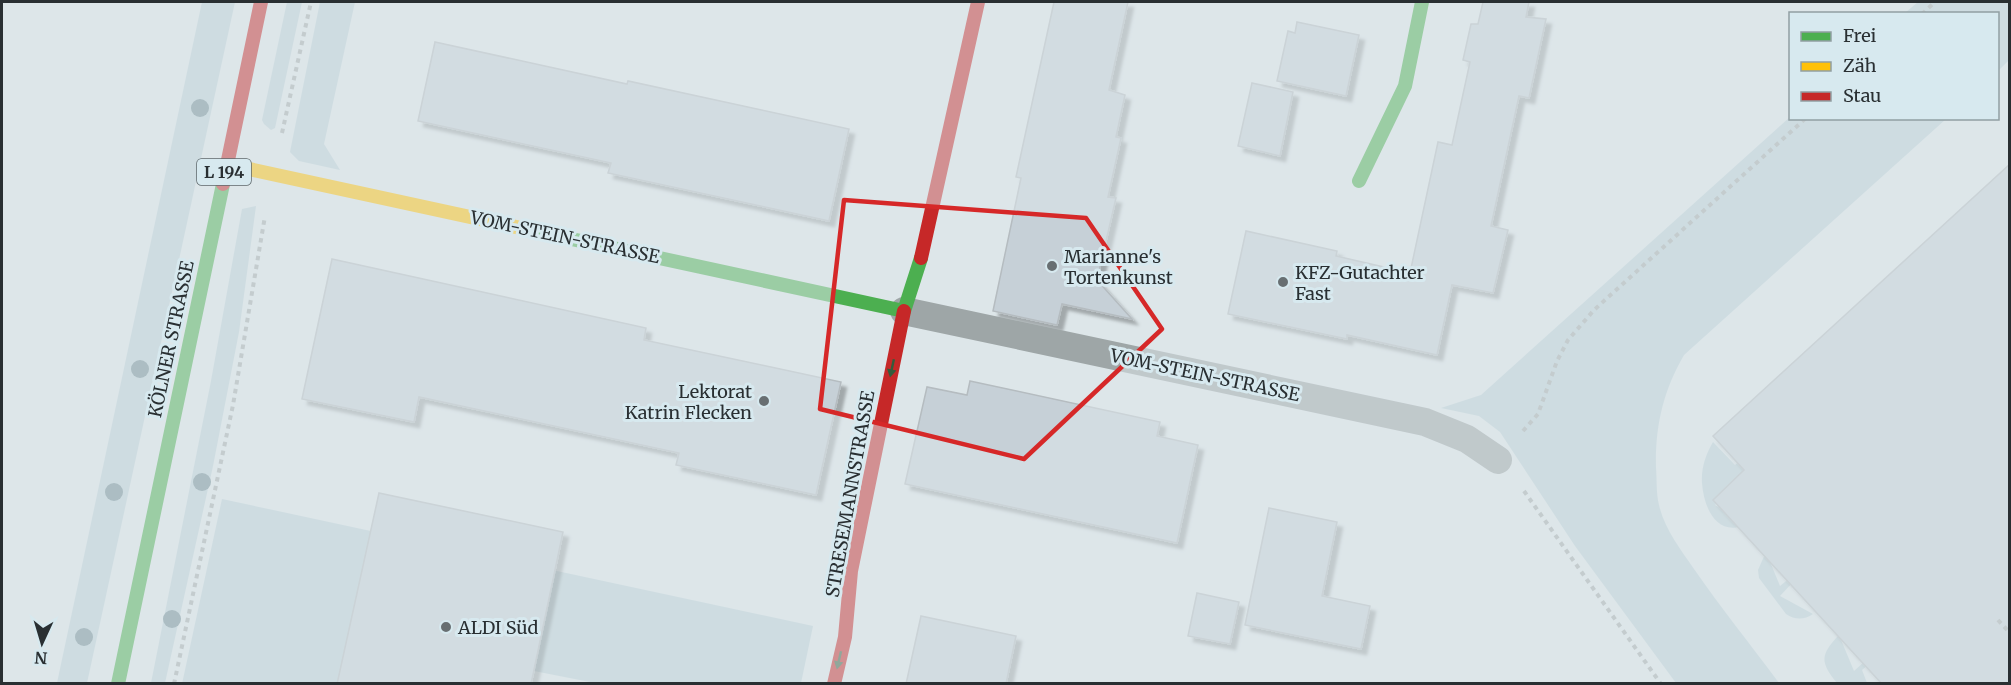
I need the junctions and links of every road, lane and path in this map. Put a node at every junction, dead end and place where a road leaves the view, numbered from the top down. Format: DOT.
graph roads {
  1 [pos="261,2"];
  2 [pos="978,2"];
  3 [pos="1422,2"];
  4 [pos="1804,120"];
  5 [pos="226,164"];
  6 [pos="1359,181"];
  7 [pos="904,311"];
  8 [pos="243,353"];
  9 [pos="1498,460"];
  10 [pos="1998,620"];
  11 [pos="2010,633"];
  12 [pos="118,684"];
  13 [pos="174,684"];
  14 [pos="834,684"];
  15 [pos="1661,684"];
  1 -- 5 [label="street, KÖLNER STRASSE / L 194"];
  2 -- 7 [label="street"];
  3 -- 6 [label="street"];
  4 -- 9 [label="path"];
  5 -- 7 [label="street, VOM-STEIN-STRASSE"];
  5 -- 12 [label="street, KÖLNER STRASSE / L 194"];
  7 -- 9 [label="lane, VOM-STEIN-STRASSE"];
  7 -- 14 [label="street, STRESEMANNSTRASSE, one-way"];
  8 -- 13 [label="path"];
  9 -- 15 [label="path"];
  10 -- 11 [label="path"];
}
